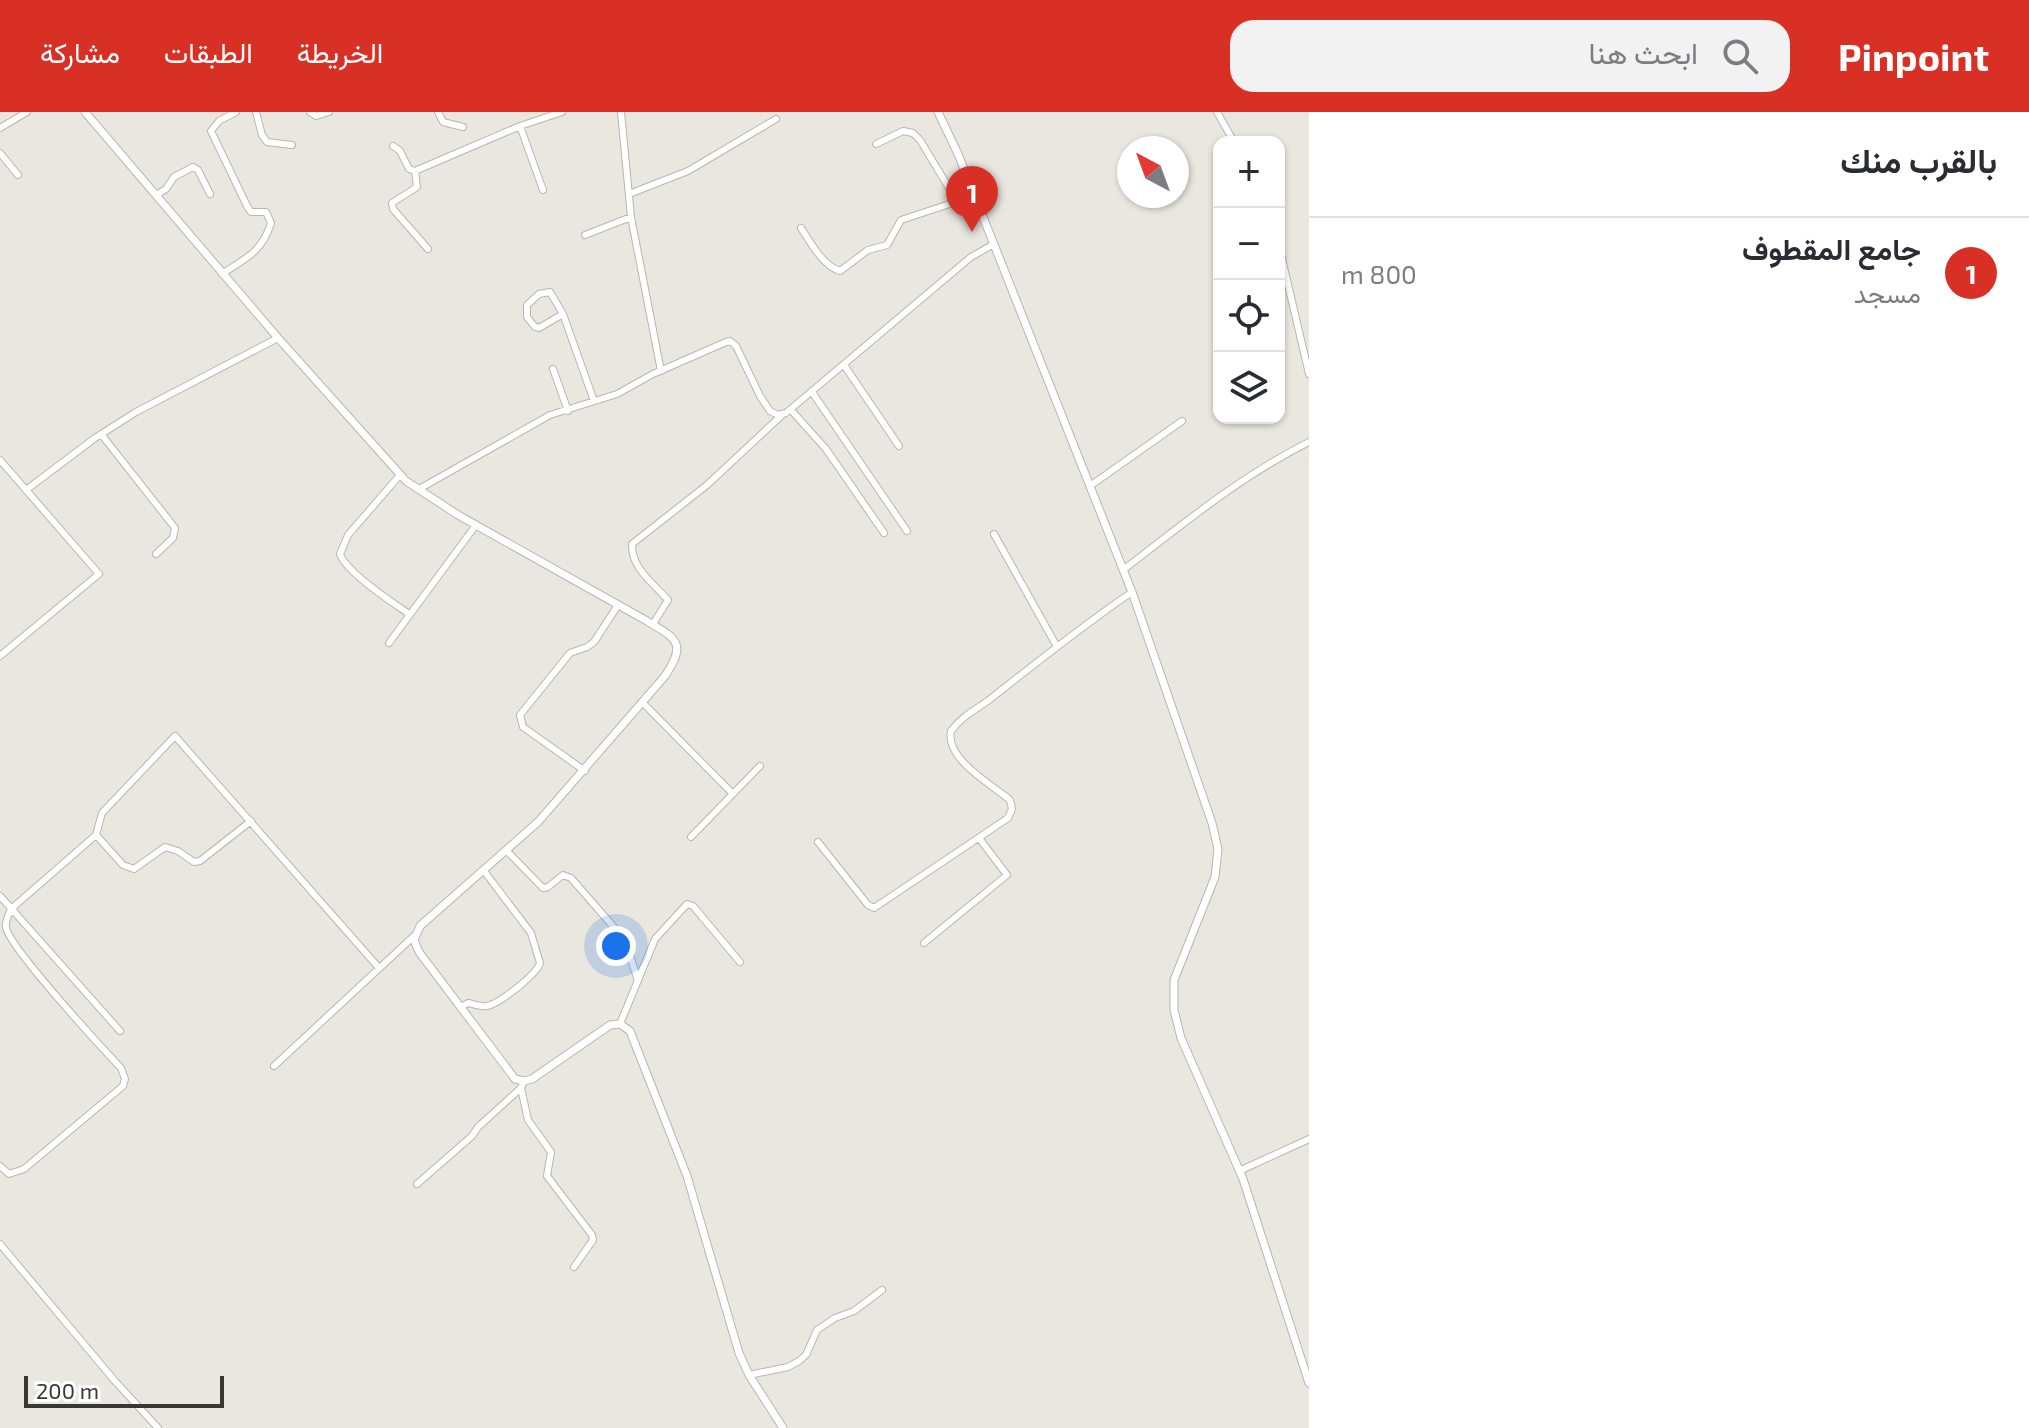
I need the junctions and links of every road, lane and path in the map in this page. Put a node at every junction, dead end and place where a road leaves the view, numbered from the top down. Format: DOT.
graph roads {
  1 [pos="27,112"];
  2 [pos="85,112"];
  3 [pos="236,112"];
  4 [pos="256,112"];
  5 [pos="310,112"];
  6 [pos="329,112"];
  7 [pos="438,112"];
  8 [pos="562,112"];
  9 [pos="621,112"];
  10 [pos="938,112"];
  11 [pos="1217,112"];
  12 [pos="776,119"];
  13 [pos="520,126"];
  14 [pos="463,127"];
  15 [pos="0,128"];
  16 [pos="1231,136"];
  17 [pos="876,144"];
  18 [pos="292,145"];
  19 [pos="393,146"];
  20 [pos="0,153"];
  21 [pos="415,171"];
  22 [pos="18,175"];
  23 [pos="543,190"];
  24 [pos="972,192"];
  25 [pos="210,194"];
  26 [pos="629,194"];
  27 [pos="156,195"];
  28 [pos="631,217"];
  29 [pos="801,228"];
  30 [pos="585,235"];
  31 [pos="992,245"];
  32 [pos="428,249"];
  33 [pos="1285,269"];
  34 [pos="222,274"];
  35 [pos="563,314"];
  36 [pos="278,338"];
  37 [pos="1306,351"];
  38 [pos="844,365"];
  39 [pos="553,369"];
  40 [pos="661,371"];
  41 [pos="1309,374"];
  42 [pos="812,392"];
  43 [pos="594,401"];
  44 [pos="791,410"];
  45 [pos="568,411"];
  46 [pos="782,415"];
  47 [pos="1182,421"];
  48 [pos="101,434"];
  49 [pos="1309,442"];
  50 [pos="899,446"];
  51 [pos="0,460"];
  52 [pos="400,475"];
  53 [pos="1090,486"];
  54 [pos="419,489"];
  55 [pos="26,490"];
  56 [pos="476,525"];
  57 [pos="907,531"];
  58 [pos="884,533"];
  59 [pos="994,534"];
  60 [pos="156,554"];
  61 [pos="1123,570"];
  62 [pos="1132,592"];
  63 [pos="618,605"];
  64 [pos="409,614"];
  65 [pos="653,624"];
  66 [pos="389,643"];
  67 [pos="1056,645"];
  68 [pos="0,656"];
  69 [pos="643,703"];
  70 [pos="760,766"];
  71 [pos="585,771"];
  72 [pos="733,794"];
  73 [pos="251,821"];
  74 [pos="96,835"];
  75 [pos="691,837"];
  76 [pos="979,838"];
  77 [pos="818,842"];
  78 [pos="507,851"];
  79 [pos="484,871"];
  80 [pos="0,896"];
  81 [pos="11,909"];
  82 [pos="414,936"];
  83 [pos="924,943"];
  84 [pos="740,962"];
  85 [pos="379,968"];
  86 [pos="638,981"];
  87 [pos="461,1007"];
  88 [pos="620,1024"];
  89 [pos="120,1031"];
  90 [pos="274,1066"];
  91 [pos="523,1084"];
  92 [pos="1309,1139"];
  93 [pos="0,1166"];
  94 [pos="1239,1171"];
  95 [pos="417,1184"];
  96 [pos="0,1244"];
  97 [pos="574,1267"];
  98 [pos="882,1290"];
  99 [pos="749,1375"];
  100 [pos="1309,1383"];
  101 [pos="158,1428"];
  102 [pos="783,1428"];
  1 -- 15 [label="street"];
  2 -- 27 [label="street"];
  3 -- 34 [label="street"];
  4 -- 18 [label="street"];
  5 -- 6 [label="street"];
  7 -- 14 [label="street"];
  8 -- 13 [label="street"];
  9 -- 26 [label="street"];
  10 -- 24 [label="street"];
  11 -- 16 [label="street"];
  12 -- 26 [label="street"];
  13 -- 21 [label="street"];
  13 -- 23 [label="street"];
  17 -- 24 [label="street"];
  19 -- 21 [label="street"];
  20 -- 22 [label="street"];
  21 -- 32 [label="street"];
  24 -- 29 [label="street"];
  24 -- 31 [label="street"];
  25 -- 27 [label="street"];
  26 -- 28 [label="street"];
  27 -- 34 [label="street"];
  28 -- 30 [label="street"];
  28 -- 40 [label="street"];
  31 -- 38 [label="street"];
  31 -- 53 [label="street"];
  33 -- 37 [label="street"];
  34 -- 36 [label="street"];
  35 -- 35 [label="street"];
  35 -- 43 [label="street"];
  36 -- 48 [label="street"];
  36 -- 52 [label="street"];
  37 -- 41 [label="street"];
  38 -- 42 [label="street"];
  38 -- 50 [label="street"];
  39 -- 45 [label="street"];
  40 -- 43 [label="street"];
  40 -- 46 [label="street"];
  42 -- 44 [label="street"];
  42 -- 57 [label="street"];
  43 -- 45 [label="street"];
  44 -- 46 [label="street"];
  44 -- 58 [label="street"];
  45 -- 54 [label="street"];
  46 -- 65 [label="street"];
  47 -- 53 [label="street"];
  48 -- 55 [label="street"];
  48 -- 60 [label="street"];
  49 -- 61 [label="street"];
  51 -- 55 [label="street"];
  52 -- 54 [label="street"];
  52 -- 64 [label="street"];
  53 -- 61 [label="street"];
  54 -- 56 [label="street"];
  55 -- 68 [label="street"];
  56 -- 63 [label="street"];
  56 -- 64 [label="street"];
  59 -- 67 [label="street"];
  61 -- 62 [label="street"];
  62 -- 67 [label="street"];
  62 -- 94 [label="street"];
  63 -- 65 [label="street"];
  63 -- 71 [label="street"];
  64 -- 66 [label="street"];
  65 -- 69 [label="street"];
  67 -- 76 [label="street"];
  69 -- 71 [label="street"];
  69 -- 72 [label="street"];
  70 -- 72 [label="street"];
  71 -- 78 [label="street"];
  72 -- 75 [label="street"];
  73 -- 74 [label="street"];
  73 -- 74 [label="street"];
  73 -- 85 [label="street"];
  74 -- 81 [label="street"];
  76 -- 77 [label="street"];
  76 -- 83 [label="street"];
  78 -- 79 [label="street"];
  78 -- 86 [label="street"];
  79 -- 82 [label="street"];
  79 -- 87 [label="street"];
  80 -- 81 [label="street"];
  81 -- 89 [label="street"];
  81 -- 93 [label="street"];
  82 -- 85 [label="street"];
  82 -- 87 [label="street"];
  84 -- 86 [label="street"];
  85 -- 90 [label="street"];
  86 -- 88 [label="street"];
  87 -- 91 [label="street"];
  88 -- 91 [label="street"];
  88 -- 99 [label="street"];
  91 -- 95 [label="street"];
  91 -- 97 [label="street"];
  92 -- 94 [label="street"];
  94 -- 100 [label="street"];
  96 -- 101 [label="street"];
  98 -- 99 [label="street"];
  99 -- 102 [label="street"];
}
